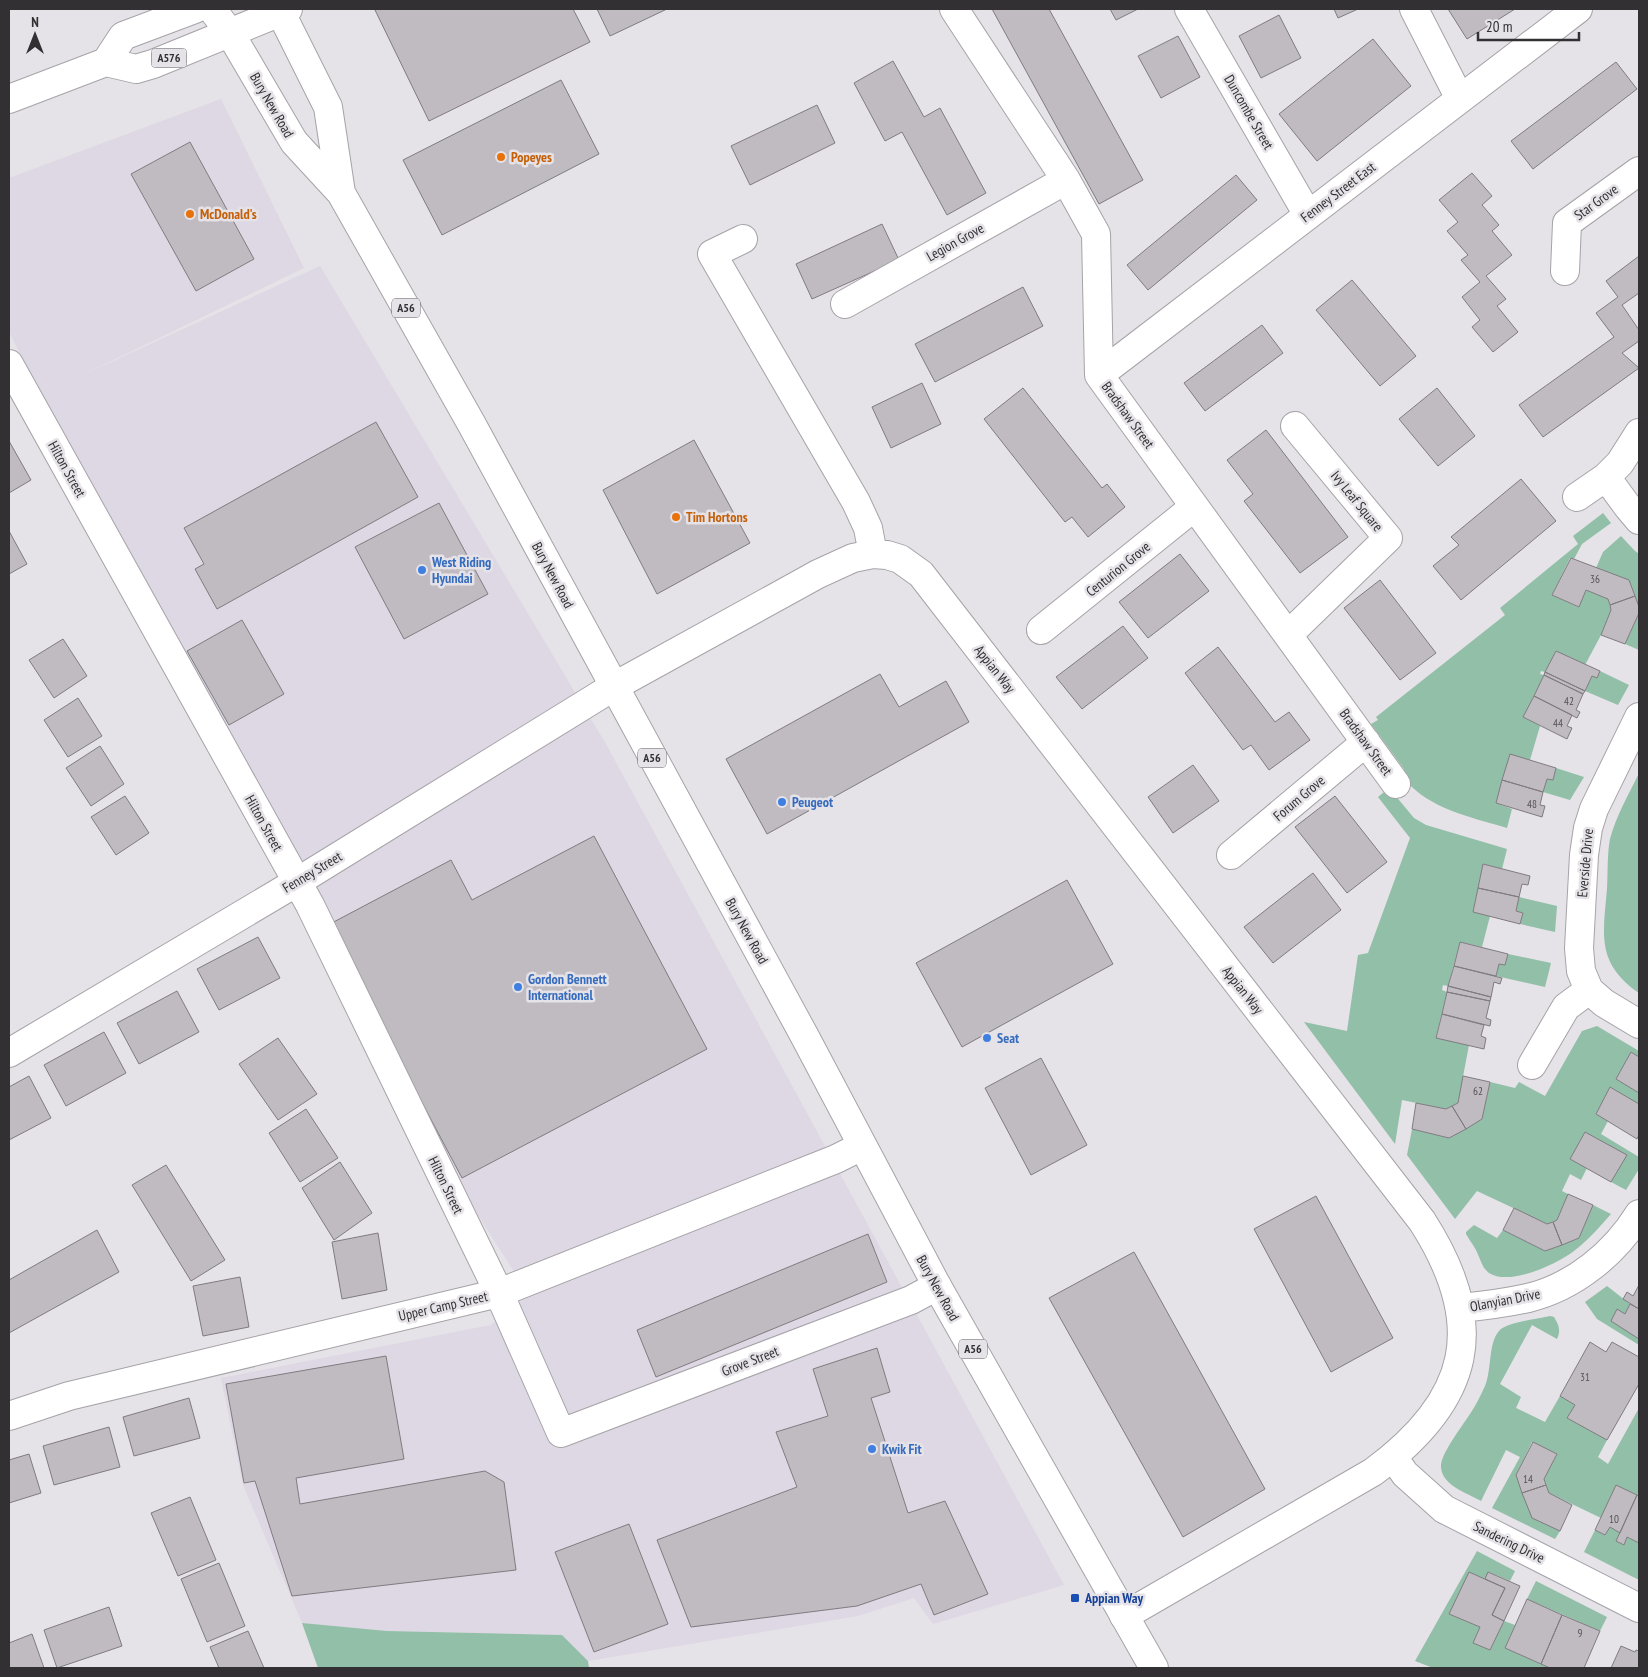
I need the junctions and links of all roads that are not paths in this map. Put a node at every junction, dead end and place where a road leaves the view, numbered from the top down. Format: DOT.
graph roads {
  1 [pos="194,9"];
  2 [pos="212,9"];
  3 [pos="954,9"];
  4 [pos="1189,9"];
  5 [pos="1414,9"];
  6 [pos="1578,9"];
  7 [pos="283,10"];
  8 [pos="230,34"];
  9 [pos="106,62"];
  10 [pos="9,99"];
  11 [pos="1460,99"];
  12 [pos="1639,171"];
  13 [pos="1066,180"];
  14 [pos="341,192"];
  15 [pos="1308,215"];
  16 [pos="744,239"];
  17 [pos="1565,272"];
  18 [pos="845,304"];
  19 [pos="9,364"];
  20 [pos="1099,375"];
  21 [pos="1295,426"];
  22 [pos="1639,433"];
  23 [pos="1606,477"];
  24 [pos="1577,497"];
  25 [pos="1194,507"];
  26 [pos="1639,520"];
  27 [pos="873,554"];
  28 [pos="1041,630"];
  29 [pos="1288,635"];
  30 [pos="613,687"];
  31 [pos="1639,717"];
  32 [pos="1366,742"];
  33 [pos="1396,784"];
  34 [pos="1232,855"];
  35 [pos="297,882"];
  36 [pos="1589,990"];
  37 [pos="1639,1024"];
  38 [pos="9,1053"];
  39 [pos="1532,1065"];
  40 [pos="862,1146"];
  41 [pos="1639,1214"];
  42 [pos="937,1286"];
  43 [pos="499,1293"];
  44 [pos="1460,1308"];
  45 [pos="9,1416"];
  46 [pos="562,1433"];
  47 [pos="1393,1457"];
  48 [pos="1639,1608"];
  49 [pos="1124,1616"];
  50 [pos="1154,1668"];
  1 -- 9 [label="main road"];
  2 -- 8 [label="main road, Bury New Road / A56"];
  3 -- 13 [label="main road, Bradshaw Street"];
  4 -- 15 [label="main road, Duncombe Street"];
  5 -- 11 [label="main road"];
  6 -- 11 [label="main road, Fenney Street East"];
  7 -- 8 [label="main road, A576"];
  7 -- 14 [label="main road, Bury New Road / A56"];
  8 -- 9 [label="main road, A576"];
  8 -- 14 [label="main road, Bury New Road / A56"];
  9 -- 10 [label="main road"];
  11 -- 15 [label="main road, Fenney Street East"];
  12 -- 17 [label="main road, Star Grove"];
  13 -- 18 [label="main road, Legion Grove"];
  13 -- 20 [label="main road, Bradshaw Street"];
  14 -- 30 [label="main road, Bury New Road / A56"];
  15 -- 20 [label="main road, Fenney Street East"];
  16 -- 27 [label="main road"];
  19 -- 35 [label="main road, Hilton Street"];
  20 -- 25 [label="main road, Bradshaw Street"];
  21 -- 29 [label="main road, Ivy Leaf Square"];
  22 -- 23 [label="main road"];
  23 -- 24 [label="main road"];
  23 -- 26 [label="main road"];
  25 -- 28 [label="main road, Centurion Grove"];
  25 -- 29 [label="main road, Bradshaw Street"];
  27 -- 30 [label="main road, Appian Way"];
  27 -- 44 [label="main road, Appian Way"];
  29 -- 32 [label="main road, Bradshaw Street"];
  30 -- 35 [label="main road, Fenney Street"];
  30 -- 40 [label="main road, Bury New Road / A56"];
  31 -- 36 [label="main road, Everside Drive"];
  32 -- 33 [label="main road, Bradshaw Street"];
  32 -- 34 [label="main road, Forum Grove"];
  35 -- 38 [label="main road, Fenney Street"];
  35 -- 43 [label="main road, Hilton Street"];
  36 -- 37 [label="main road"];
  36 -- 39 [label="main road"];
  40 -- 42 [label="main road, Bury New Road / A56"];
  40 -- 43 [label="main road, Upper Camp Street"];
  41 -- 44 [label="main road, Olanyian Drive"];
  42 -- 46 [label="main road, Grove Street"];
  42 -- 49 [label="main road, Bury New Road / A56"];
  43 -- 45 [label="main road, Upper Camp Street"];
  43 -- 46 [label="main road, Hilton Street"];
  44 -- 47 [label="main road, Appian Way"];
  47 -- 48 [label="main road, Sandering Drive"];
  47 -- 49 [label="main road, Appian Way"];
  49 -- 50 [label="main road, Bury New Road / A56"];
}
